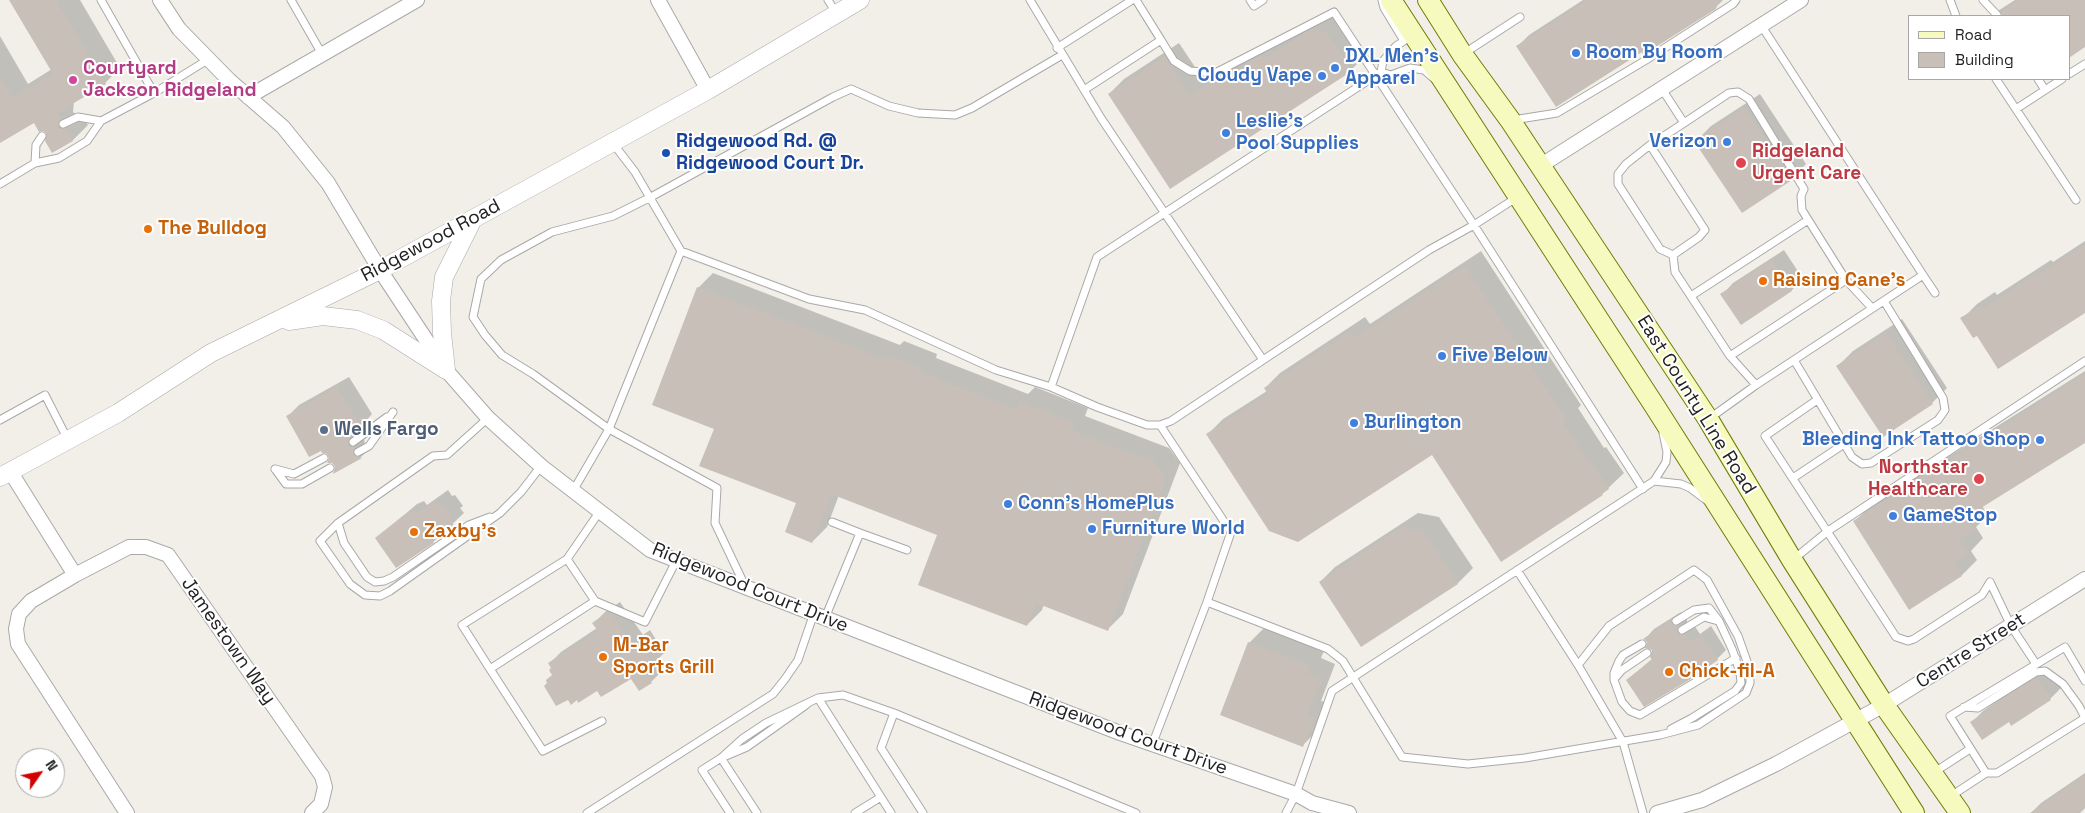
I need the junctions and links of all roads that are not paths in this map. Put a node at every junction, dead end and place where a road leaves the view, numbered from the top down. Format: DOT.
graph roads {
  1 [pos="101,0"];
  2 [pos="160,0"];
  3 [pos="291,0"];
  4 [pos="417,0"];
  5 [pos="658,0"];
  6 [pos="860,0"];
  7 [pos="1030,0"];
  8 [pos="1132,0"];
  9 [pos="1136,0"];
  10 [pos="1250,0"];
  11 [pos="1263,0"];
  12 [pos="1382,0"];
  13 [pos="1391,0"];
  14 [pos="1428,0"];
  15 [pos="1736,0"];
  16 [pos="1801,0"];
  17 [pos="1950,0"];
  18 [pos="1983,0"];
  19 [pos="832,6"];
  20 [pos="1956,15"];
  21 [pos="1997,15"];
  22 [pos="1520,17"];
  23 [pos="1761,25"];
  24 [pos="1161,40"];
  25 [pos="1058,48"];
  26 [pos="322,54"];
  27 [pos="1462,54"];
  28 [pos="1062,55"];
  29 [pos="209,59"];
  30 [pos="2085,64"];
  31 [pos="2070,73"];
  32 [pos="1379,74"];
  33 [pos="1997,80"];
  34 [pos="2039,80"];
  35 [pos="2060,80"];
  36 [pos="1662,89"];
  37 [pos="708,90"];
  38 [pos="1084,90"];
  39 [pos="2045,90"];
  40 [pos="1449,92"];
  41 [pos="154,93"];
  42 [pos="248,97"];
  43 [pos="2016,109"];
  44 [pos="1510,120"];
  45 [pos="100,121"];
  46 [pos="1684,123"];
  47 [pos="63,124"];
  48 [pos="42,136"];
  49 [pos="612,142"];
  50 [pos="1650,145"];
  51 [pos="35,163"];
  52 [pos="1540,166"];
  53 [pos="0,184"];
  54 [pos="1518,196"];
  55 [pos="651,198"];
  56 [pos="2076,200"];
  57 [pos="1165,212"];
  58 [pos="474,219"];
  59 [pos="1808,220"];
  60 [pos="1474,225"];
  61 [pos="681,251"];
  62 [pos="1673,254"];
  63 [pos="380,270"];
  64 [pos="1923,275"];
  65 [pos="1846,280"];
  66 [pos="1935,293"];
  67 [pos="1691,296"];
  68 [pos="1884,301"];
  69 [pos="1872,308"];
  70 [pos="272,323"];
  71 [pos="1730,356"];
  72 [pos="1263,360"];
  73 [pos="1794,360"];
  74 [pos="2085,361"];
  75 [pos="446,370"];
  76 [pos="1756,385"];
  77 [pos="1051,387"];
  78 [pos="1817,400"];
  79 [pos="1654,405"];
  80 [pos="488,418"];
  81 [pos="1708,419"];
  82 [pos="0,420"];
  83 [pos="1160,425"];
  84 [pos="609,429"];
  85 [pos="68,440"];
  86 [pos="353,442"];
  87 [pos="1844,444"];
  88 [pos="358,452"];
  89 [pos="324,458"];
  90 [pos="540,466"];
  91 [pos="330,468"];
  92 [pos="5,474"];
  93 [pos="1793,478"];
  94 [pos="1654,481"];
  95 [pos="1643,489"];
  96 [pos="573,491"];
  97 [pos="601,511"];
  98 [pos="500,513"];
  99 [pos="1722,514"];
  100 [pos="832,522"];
  101 [pos="338,523"];
  102 [pos="1828,531"];
  103 [pos="860,533"];
  104 [pos="907,550"];
  105 [pos="568,559"];
  106 [pos="1792,560"];
  107 [pos="676,561"];
  108 [pos="1517,570"];
  109 [pos="75,575"];
  110 [pos="2085,579"];
  111 [pos="746,589"];
  112 [pos="595,601"];
  113 [pos="1207,602"];
  114 [pos="820,616"];
  115 [pos="1676,621"];
  116 [pos="1719,621"];
  117 [pos="2010,626"];
  118 [pos="1682,630"];
  119 [pos="1642,644"];
  120 [pos="1648,653"];
  121 [pos="1736,658"];
  122 [pos="2036,664"];
  123 [pos="1578,665"];
  124 [pos="490,669"];
  125 [pos="1352,678"];
  126 [pos="1614,680"];
  127 [pos="2085,681"];
  128 [pos="818,698"];
  129 [pos="1884,705"];
  130 [pos="1964,707"];
  131 [pos="894,713"];
  132 [pos="2085,718"];
  133 [pos="1856,719"];
  134 [pos="602,721"];
  135 [pos="1660,735"];
  136 [pos="1623,742"];
  137 [pos="1152,745"];
  138 [pos="1970,749"];
  139 [pos="721,758"];
  140 [pos="1986,773"];
  141 [pos="1932,774"];
  142 [pos="1296,794"];
  143 [pos="881,797"];
  144 [pos="1954,805"];
  145 [pos="1122,810"];
  146 [pos="1666,812"];
  147 [pos="127,813"];
  148 [pos="312,813"];
  149 [pos="587,813"];
  150 [pos="730,813"];
  151 [pos="757,813"];
  152 [pos="855,813"];
  153 [pos="891,813"];
  154 [pos="923,813"];
  155 [pos="1136,813"];
  156 [pos="1286,813"];
  157 [pos="1349,813"];
  158 [pos="1643,813"];
  159 [pos="1914,813"];
  1 -- 41 [label="lane"];
  2 -- 29 [label="street, Ridgewood Court Drive"];
  3 -- 26 [label="lane"];
  4 -- 26 [label="street"];
  5 -- 37 [label="street"];
  6 -- 19 [label="street, Ridgewood Road"];
  7 -- 25 [label="lane"];
  8 -- 25 [label="lane"];
  9 -- 24 [label="lane"];
  10 -- 11 [label="lane"];
  12 -- 32 [label="lane"];
  13 -- 40 [label="main road, East County Line Road"];
  14 -- 27 [label="main road, East County Line Road"];
  15 -- 44 [label="lane"];
  16 -- 23 [label="street"];
  17 -- 20 [label="lane"];
  18 -- 21 [label="lane"];
  19 -- 37 [label="street, Ridgewood Road"];
  22 -- 27 [label="lane"];
  23 -- 36 [label="street"];
  23 -- 64 [label="lane"];
  24 -- 32 [label="lane"];
  24 -- 38 [label="lane"];
  25 -- 28 [label="lane"];
  26 -- 42 [label="street"];
  27 -- 44 [label="main road, East County Line Road"];
  28 -- 38 [label="lane"];
  28 -- 55 [label="lane"];
  29 -- 41 [label="lane"];
  29 -- 42 [label="street, Ridgewood Court Drive"];
  30 -- 31 [label="lane"];
  32 -- 40 [label="lane"];
  32 -- 57 [label="lane"];
  32 -- 60 [label="lane"];
  33 -- 43 [label="lane"];
  34 -- 39 [label="lane"];
  35 -- 39 [label="lane"];
  36 -- 46 [label="lane"];
  36 -- 52 [label="street"];
  37 -- 49 [label="street, Ridgewood Road"];
  38 -- 57 [label="lane"];
  39 -- 43 [label="lane"];
  40 -- 54 [label="main road, East County Line Road"];
  41 -- 45 [label="lane"];
  42 -- 63 [label="street, Ridgewood Court Drive"];
  43 -- 56 [label="lane"];
  44 -- 52 [label="main road, East County Line Road"];
  45 -- 47 [label="lane"];
  45 -- 51 [label="lane"];
  46 -- 50 [label="lane"];
  46 -- 59 [label="lane"];
  48 -- 51 [label="lane"];
  49 -- 55 [label="lane"];
  49 -- 58 [label="street, Ridgewood Road"];
  50 -- 62 [label="lane"];
  50 -- 62 [label="lane"];
  51 -- 53 [label="lane"];
  52 -- 81 [label="main road, East County Line Road"];
  54 -- 60 [label="lane"];
  54 -- 79 [label="main road, East County Line Road"];
  55 -- 61 [label="lane"];
  55 -- 84 [label="lane"];
  57 -- 72 [label="lane"];
  57 -- 77 [label="lane"];
  58 -- 63 [label="street, Ridgewood Road"];
  58 -- 75 [label="street"];
  59 -- 65 [label="lane"];
  59 -- 67 [label="lane"];
  60 -- 72 [label="lane"];
  60 -- 95 [label="lane"];
  61 -- 77 [label="lane"];
  61 -- 84 [label="lane"];
  62 -- 67 [label="lane"];
  63 -- 70 [label="street, Ridgewood Road"];
  63 -- 75 [label="street, Ridgewood Court Drive"];
  64 -- 66 [label="lane"];
  64 -- 68 [label="lane"];
  65 -- 69 [label="lane"];
  65 -- 71 [label="lane"];
  67 -- 71 [label="lane"];
  68 -- 69 [label="lane"];
  68 -- 87 [label="lane"];
  69 -- 73 [label="lane"];
  70 -- 75 [label="street"];
  70 -- 85 [label="street, Ridgewood Road"];
  71 -- 76 [label="lane"];
  72 -- 83 [label="lane"];
  73 -- 76 [label="lane"];
  73 -- 78 [label="lane"];
  74 -- 102 [label="lane"];
  75 -- 80 [label="street, Ridgewood Court Drive"];
  76 -- 81 [label="lane"];
  77 -- 83 [label="lane"];
  78 -- 87 [label="lane"];
  78 -- 93 [label="lane"];
  79 -- 94 [label="lane"];
  79 -- 99 [label="main road, East County Line Road"];
  80 -- 90 [label="street, Ridgewood Court Drive"];
  80 -- 101 [label="lane"];
  81 -- 106 [label="main road, East County Line Road"];
  82 -- 85 [label="lane"];
  83 -- 113 [label="lane"];
  84 -- 96 [label="lane"];
  84 -- 111 [label="lane"];
  85 -- 92 [label="street, Ridgewood Road"];
  86 -- 88 [label="lane"];
  87 -- 93 [label="lane"];
  89 -- 91 [label="lane"];
  90 -- 96 [label="street, Ridgewood Court Drive"];
  90 -- 98 [label="lane"];
  92 -- 109 [label="street"];
  93 -- 102 [label="lane"];
  94 -- 95 [label="lane"];
  94 -- 99 [label="lane"];
  95 -- 108 [label="lane"];
  96 -- 97 [label="street, Ridgewood Court Drive"];
  97 -- 105 [label="lane"];
  97 -- 107 [label="street, Ridgewood Court Drive"];
  98 -- 101 [label="lane"];
  98 -- 101 [label="lane"];
  99 -- 133 [label="main road, East County Line Road"];
  100 -- 103 [label="lane"];
  102 -- 106 [label="lane"];
  102 -- 117 [label="lane"];
  103 -- 104 [label="lane"];
  103 -- 114 [label="lane"];
  105 -- 112 [label="lane"];
  105 -- 124 [label="lane"];
  106 -- 129 [label="main road, East County Line Road"];
  107 -- 111 [label="street, Ridgewood Court Drive"];
  107 -- 112 [label="lane"];
  108 -- 123 [label="lane"];
  108 -- 125 [label="lane"];
  109 -- 147 [label="street, Jamestown Way"];
  109 -- 148 [label="street, Jamestown Way"];
  110 -- 117 [label="street, Centre Street"];
  111 -- 114 [label="street, Ridgewood Court Drive"];
  112 -- 124 [label="lane"];
  113 -- 125 [label="lane"];
  113 -- 137 [label="lane"];
  114 -- 137 [label="street, Ridgewood Court Drive"];
  114 -- 149 [label="lane"];
  115 -- 116 [label="lane"];
  116 -- 118 [label="lane"];
  116 -- 121 [label="lane"];
  117 -- 122 [label="lane"];
  117 -- 129 [label="street, Centre Street"];
  119 -- 126 [label="lane"];
  120 -- 126 [label="lane"];
  121 -- 126 [label="lane"];
  121 -- 135 [label="lane"];
  122 -- 127 [label="lane"];
  122 -- 130 [label="lane"];
  123 -- 135 [label="lane"];
  123 -- 136 [label="lane"];
  124 -- 134 [label="lane"];
  125 -- 136 [label="lane"];
  125 -- 142 [label="lane"];
  128 -- 131 [label="lane"];
  128 -- 139 [label="lane"];
  128 -- 143 [label="lane"];
  129 -- 133 [label="street, Centre Street"];
  129 -- 141 [label="main road, East County Line Road"];
  130 -- 132 [label="lane"];
  130 -- 138 [label="lane"];
  131 -- 145 [label="lane"];
  131 -- 154 [label="lane"];
  132 -- 140 [label="lane"];
  133 -- 146 [label="street"];
  133 -- 159 [label="main road, East County Line Road"];
  135 -- 136 [label="lane"];
  136 -- 158 [label="lane"];
  137 -- 142 [label="street, Ridgewood Court Drive"];
  138 -- 140 [label="lane"];
  138 -- 141 [label="lane"];
  139 -- 150 [label="lane"];
  139 -- 151 [label="lane"];
  140 -- 144 [label="lane"];
  141 -- 144 [label="main road, East County Line Road"];
  142 -- 156 [label="lane"];
  142 -- 157 [label="street, Ridgewood Court Drive"];
  143 -- 152 [label="lane"];
  143 -- 153 [label="lane"];
  145 -- 155 [label="lane"];
}
